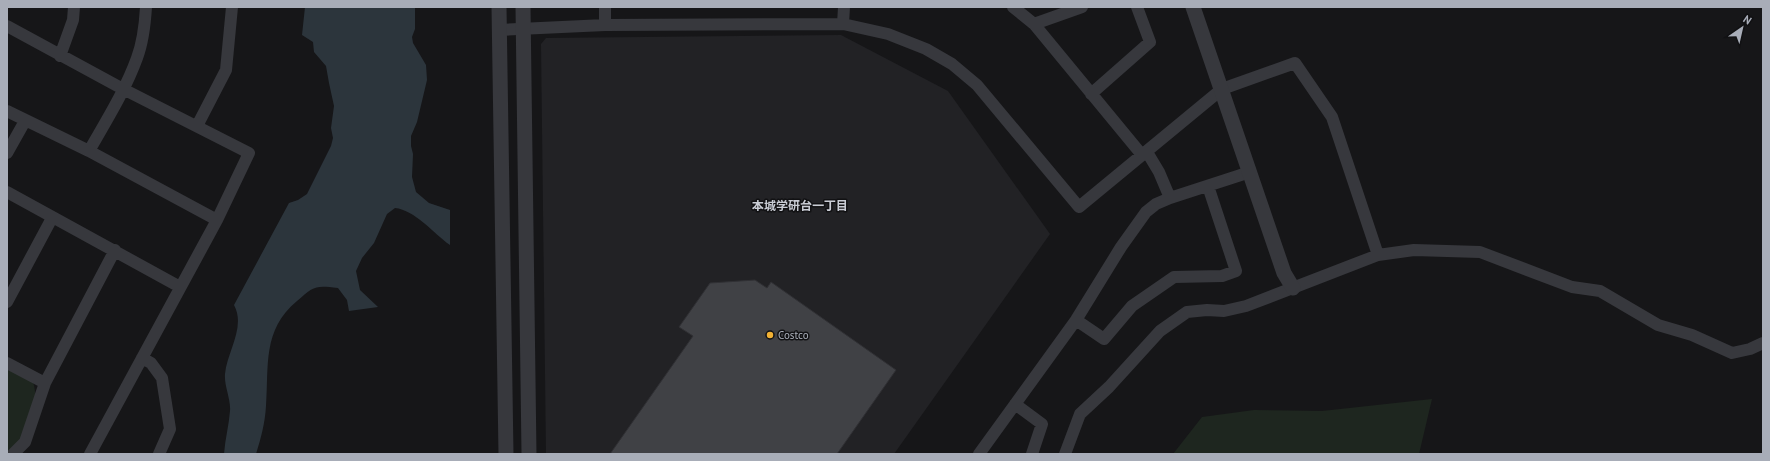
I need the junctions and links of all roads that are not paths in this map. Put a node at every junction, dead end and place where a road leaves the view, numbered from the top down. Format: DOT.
graph roads {
  1 [pos="74,7"];
  2 [pos="146,7"];
  3 [pos="232,7"];
  4 [pos="499,7"];
  5 [pos="523,7"];
  6 [pos="605,7"];
  7 [pos="844,7"];
  8 [pos="1013,7"];
  9 [pos="1082,7"];
  10 [pos="1137,7"];
  11 [pos="1194,7"];
  12 [pos="1203,7"];
  13 [pos="843,24"];
  14 [pos="1034,24"];
  15 [pos="605,25"];
  16 [pos="7,26"];
  17 [pos="500,30"];
  18 [pos="523,30"];
  19 [pos="60,56"];
  20 [pos="1226,87"];
  21 [pos="123,89"];
  22 [pos="1091,94"];
  23 [pos="7,111"];
  24 [pos="24,121"];
  25 [pos="197,126"];
  26 [pos="89,151"];
  27 [pos="7,153"];
  28 [pos="1144,153"];
  29 [pos="1250,172"];
  30 [pos="1208,186"];
  31 [pos="7,192"];
  32 [pos="1170,198"];
  33 [pos="52,218"];
  34 [pos="217,220"];
  35 [pos="115,250"];
  36 [pos="1378,255"];
  37 [pos="180,287"];
  38 [pos="526,287"];
  39 [pos="504,288"];
  40 [pos="1293,288"];
  41 [pos="7,302"];
  42 [pos="1076,320"];
  43 [pos="1763,343"];
  44 [pos="142,358"];
  45 [pos="7,363"];
  46 [pos="45,383"];
  47 [pos="1015,404"];
  48 [pos="13,454"];
  49 [pos="90,454"];
  50 [pos="159,454"];
  51 [pos="506,454"];
  52 [pos="529,454"];
  53 [pos="979,454"];
  54 [pos="1032,454"];
  55 [pos="1065,454"];
  1 -- 19 [label="street"];
  2 -- 21 [label="street"];
  3 -- 25 [label="street"];
  4 -- 17 [label="street"];
  5 -- 18 [label="street"];
  6 -- 15 [label="street"];
  7 -- 13 [label="street"];
  8 -- 14 [label="street"];
  9 -- 14 [label="street"];
  10 -- 22 [label="street"];
  11 -- 20 [label="street"];
  12 -- 20 [label="street"];
  13 -- 15 [label="street"];
  13 -- 28 [label="street"];
  14 -- 22 [label="street"];
  15 -- 18 [label="street"];
  16 -- 19 [label="street"];
  17 -- 18 [label="street"];
  17 -- 39 [label="street"];
  18 -- 38 [label="street"];
  19 -- 21 [label="street"];
  20 -- 28 [label="street"];
  20 -- 29 [label="street"];
  20 -- 36 [label="street"];
  20 -- 40 [label="street"];
  21 -- 25 [label="street"];
  21 -- 26 [label="street"];
  22 -- 28 [label="street"];
  23 -- 24 [label="street"];
  24 -- 26 [label="street"];
  24 -- 27 [label="street"];
  25 -- 34 [label="street"];
  26 -- 34 [label="street"];
  28 -- 32 [label="street"];
  29 -- 30 [label="street"];
  29 -- 40 [label="street"];
  30 -- 32 [label="street"];
  30 -- 42 [label="street"];
  31 -- 33 [label="street"];
  32 -- 42 [label="street"];
  33 -- 35 [label="street"];
  33 -- 41 [label="street"];
  34 -- 37 [label="street"];
  35 -- 37 [label="street"];
  35 -- 46 [label="street"];
  36 -- 40 [label="street"];
  36 -- 43 [label="street"];
  37 -- 44 [label="street"];
  38 -- 39 [label="street"];
  38 -- 52 [label="street"];
  39 -- 51 [label="street"];
  40 -- 55 [label="street"];
  42 -- 47 [label="street"];
  44 -- 49 [label="street"];
  44 -- 50 [label="street"];
  45 -- 46 [label="street"];
  46 -- 48 [label="street"];
  47 -- 53 [label="street"];
  47 -- 54 [label="street"];
}
